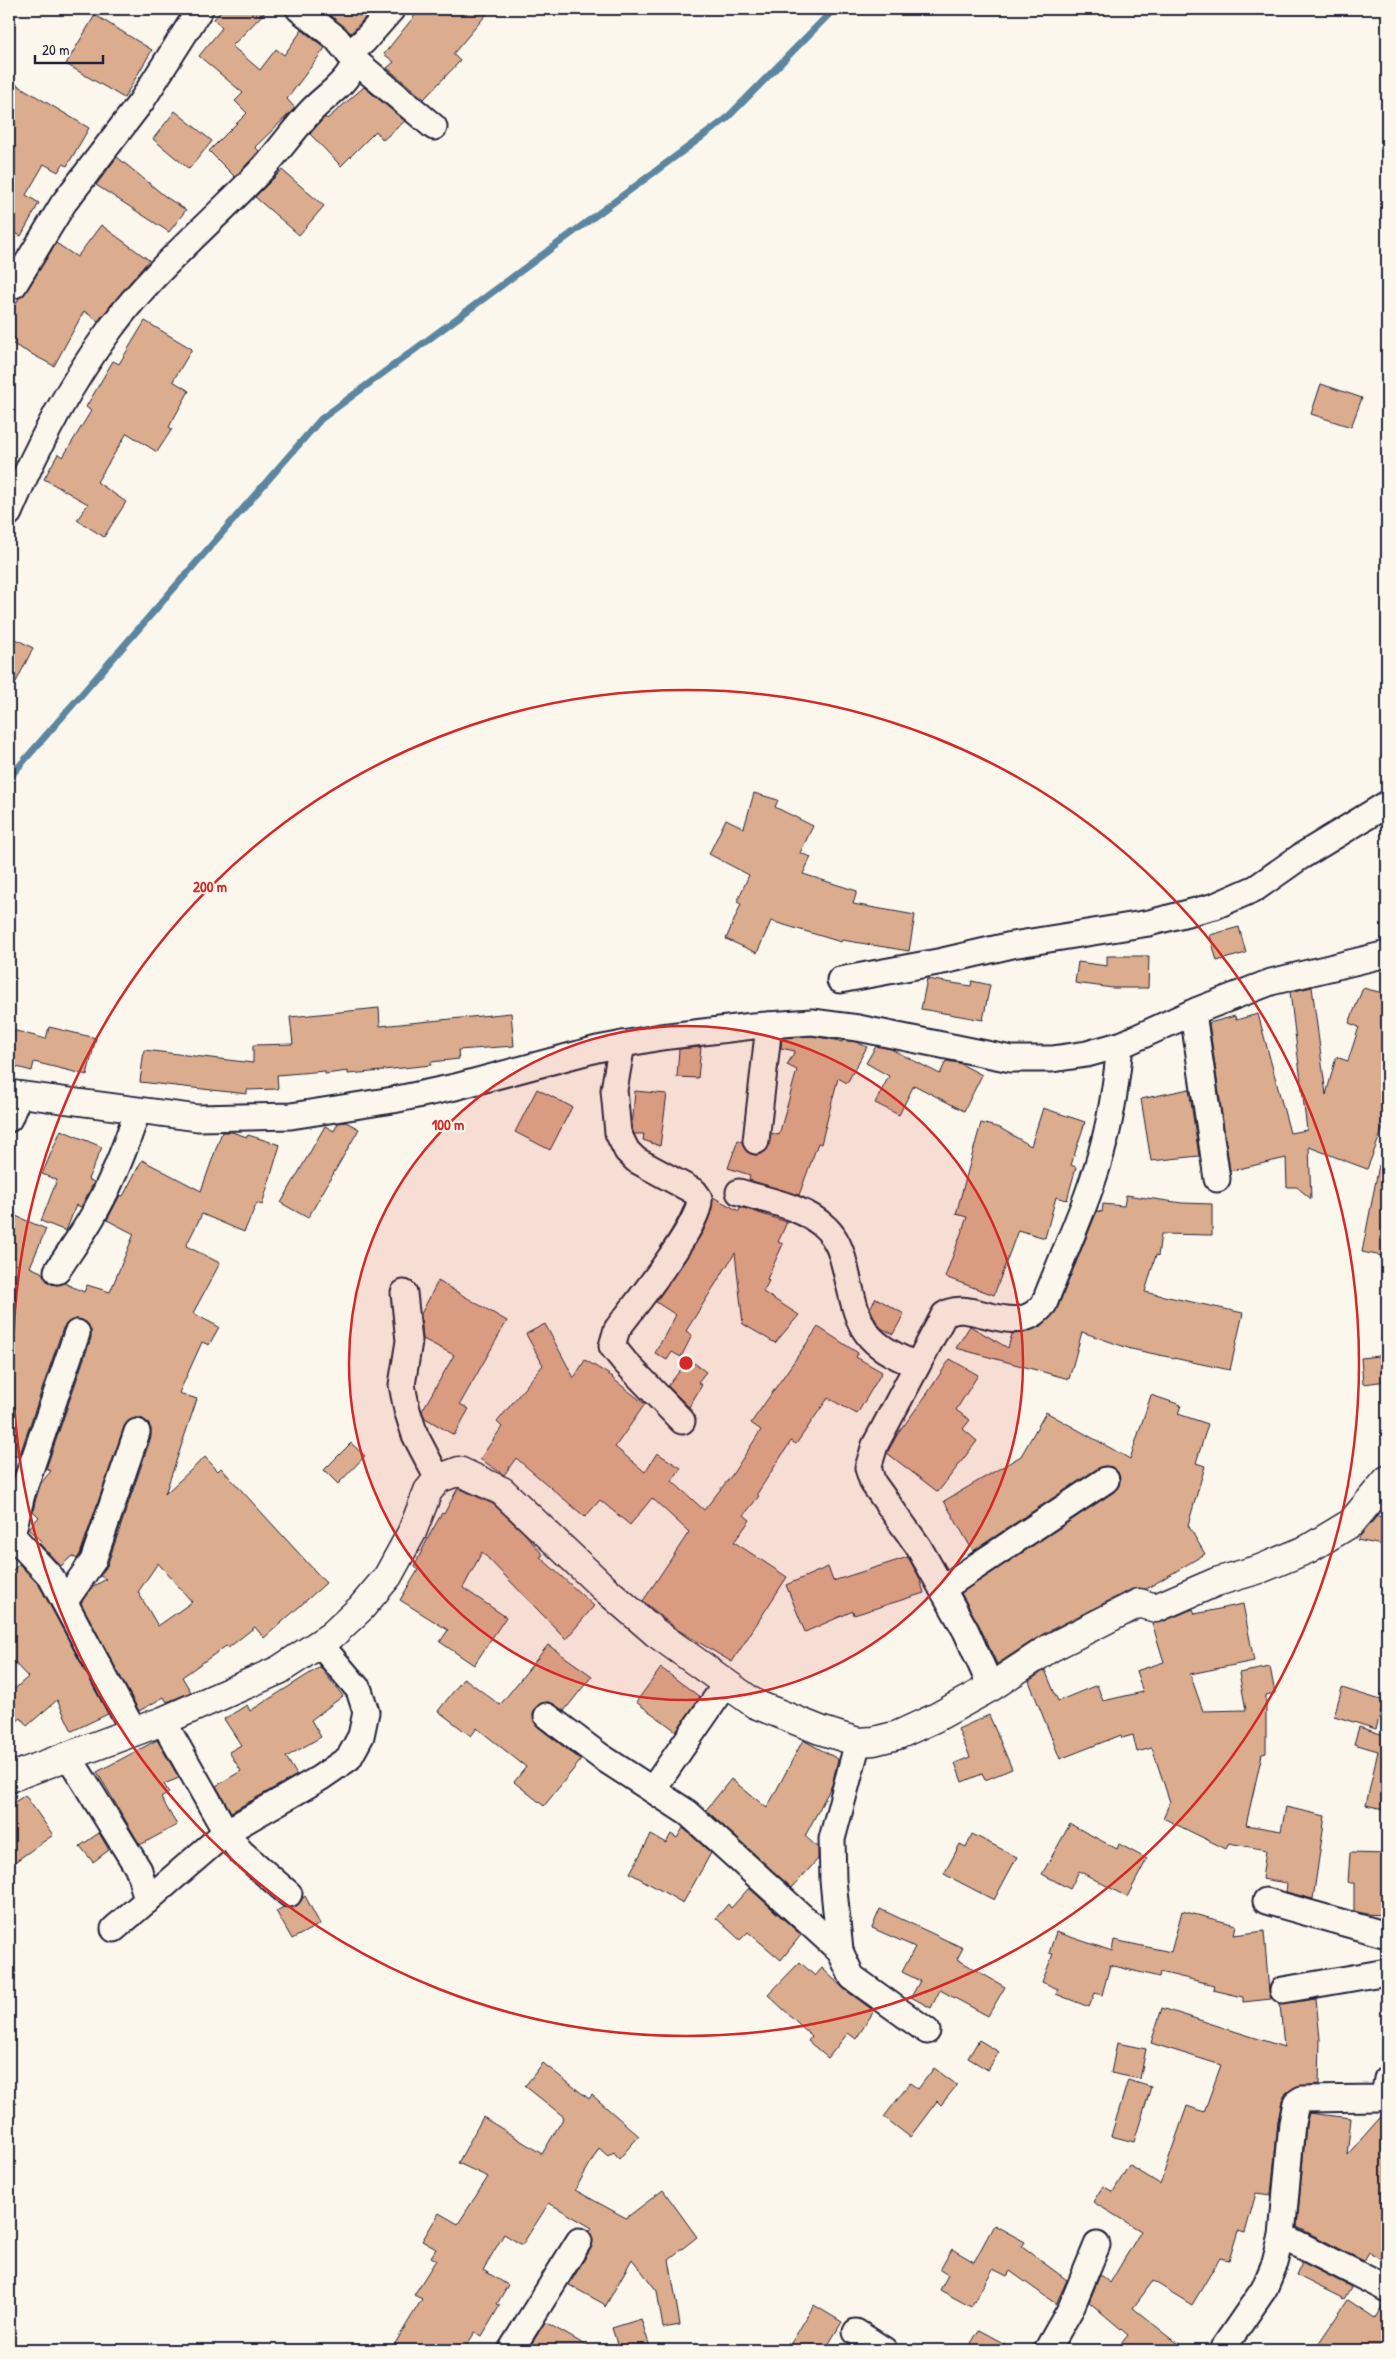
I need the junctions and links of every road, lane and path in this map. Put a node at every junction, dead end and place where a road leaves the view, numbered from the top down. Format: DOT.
graph roads {
  1 [pos="200,9"];
  2 [pos="392,9"];
  3 [pos="309,12"];
  4 [pos="351,56"];
  5 [pos="434,127"];
  6 [pos="14,285"];
  7 [pos="9,513"];
  8 [pos="1387,804"];
  9 [pos="1387,954"];
  10 [pos="840,980"];
  11 [pos="1193,1013"];
  12 [pos="769,1025"];
  13 [pos="622,1044"];
  14 [pos="1120,1044"];
  15 [pos="14,1094"];
  16 [pos="137,1112"];
  17 [pos="9,1119"];
  18 [pos="756,1141"];
  19 [pos="1217,1179"];
  20 [pos="739,1192"];
  21 [pos="57,1271"];
  22 [pos="404,1293"];
  23 [pos="77,1333"];
  24 [pos="917,1365"];
  25 [pos="682,1421"];
  26 [pos="137,1432"];
  27 [pos="438,1479"];
  28 [pos="1106,1480"];
  29 [pos="1387,1480"];
  30 [pos="942,1589"];
  31 [pos="65,1601"];
  32 [pos="319,1643"];
  33 [pos="726,1684"];
  34 [pos="991,1687"];
  35 [pos="547,1716"];
  36 [pos="162,1722"];
  37 [pos="134,1732"];
  38 [pos="858,1742"];
  39 [pos="70,1757"];
  40 [pos="9,1778"];
  41 [pos="653,1789"];
  42 [pos="226,1832"];
  43 [pos="289,1894"];
  44 [pos="147,1901"];
  45 [pos="1266,1901"];
  46 [pos="114,1929"];
  47 [pos="1387,1935"];
  48 [pos="840,1951"];
  49 [pos="1387,1972"];
  50 [pos="1282,1990"];
  51 [pos="927,2030"];
  52 [pos="1387,2079"];
  53 [pos="1282,2236"];
  54 [pos="579,2241"];
  55 [pos="1097,2245"];
  56 [pos="1387,2288"];
  57 [pos="856,2332"];
  58 [pos="511,2350"];
  59 [pos="884,2350"];
  60 [pos="1047,2350"];
  61 [pos="1222,2350"];
  1 -- 6 [label="street"];
  2 -- 4 [label="street"];
  3 -- 4 [label="street"];
  4 -- 5 [label="street"];
  4 -- 7 [label="street"];
  8 -- 10 [label="street"];
  9 -- 11 [label="street"];
  11 -- 14 [label="street"];
  11 -- 19 [label="street"];
  12 -- 13 [label="street"];
  12 -- 14 [label="street"];
  12 -- 18 [label="street"];
  13 -- 16 [label="street"];
  13 -- 25 [label="street"];
  14 -- 24 [label="street"];
  15 -- 16 [label="street"];
  15 -- 17 [label="street"];
  16 -- 21 [label="street"];
  20 -- 24 [label="street"];
  22 -- 27 [label="street"];
  23 -- 31 [label="street"];
  24 -- 30 [label="street"];
  26 -- 31 [label="street"];
  27 -- 32 [label="street"];
  27 -- 33 [label="street"];
  28 -- 30 [label="street"];
  29 -- 34 [label="street"];
  30 -- 34 [label="street"];
  31 -- 37 [label="street"];
  32 -- 36 [label="street"];
  32 -- 42 [label="street"];
  33 -- 38 [label="street"];
  33 -- 41 [label="street"];
  34 -- 38 [label="street"];
  35 -- 41 [label="street"];
  36 -- 37 [label="street"];
  36 -- 42 [label="street"];
  37 -- 39 [label="street"];
  38 -- 48 [label="street"];
  39 -- 40 [label="street"];
  39 -- 44 [label="street"];
  41 -- 48 [label="street"];
  42 -- 43 [label="street"];
  42 -- 44 [label="street"];
  44 -- 46 [label="street"];
  45 -- 47 [label="street"];
  48 -- 51 [label="street"];
  49 -- 50 [label="street"];
  52 -- 53 [label="street"];
  53 -- 56 [label="street"];
  53 -- 61 [label="street"];
  54 -- 58 [label="street"];
  55 -- 60 [label="street"];
  57 -- 59 [label="street"];
}
